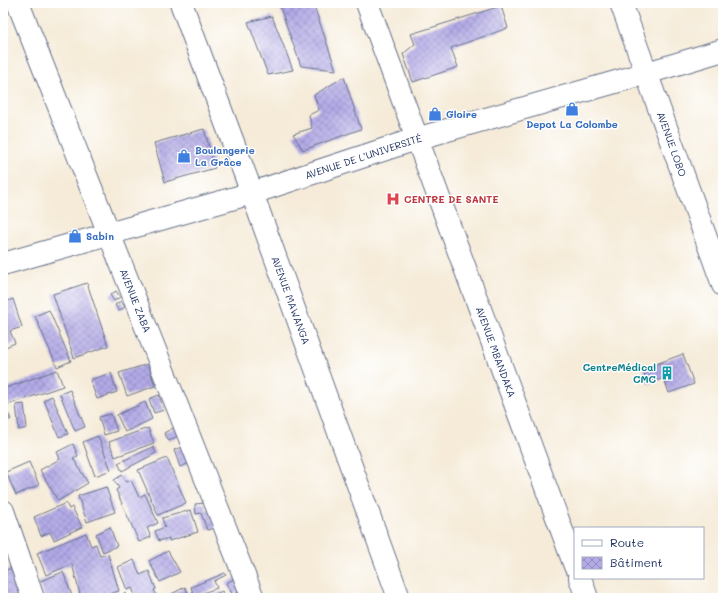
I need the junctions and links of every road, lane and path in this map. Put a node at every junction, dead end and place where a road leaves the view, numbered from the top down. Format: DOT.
graph roads {
  1 [pos="18,3"];
  2 [pos="181,3"];
  3 [pos="367,3"];
  4 [pos="621,3"];
  5 [pos="723,50"];
  6 [pos="647,73"];
  7 [pos="416,139"];
  8 [pos="252,193"];
  9 [pos="108,233"];
  10 [pos="3,264"];
  11 [pos="723,285"];
  12 [pos="3,511"];
  13 [pos="574,563"];
  14 [pos="580,579"];
  15 [pos="33,598"];
  16 [pos="253,598"];
  17 [pos="399,598"];
  18 [pos="587,598"];
  1 -- 9 [label="street, AVENUE ZABA"];
  2 -- 8 [label="street, AVENUE MAWANGA"];
  3 -- 7 [label="street"];
  4 -- 6 [label="street, AVENUE LOBO"];
  5 -- 6 [label="street, AVENUE DE L’UNIVERSITÉ"];
  6 -- 7 [label="street, AVENUE DE L’UNIVERSITÉ"];
  6 -- 11 [label="street, AVENUE LOBO"];
  7 -- 8 [label="street, AVENUE DE L’UNIVERSITÉ"];
  7 -- 13 [label="street, AVENUE MBANDAKA"];
  8 -- 9 [label="street, AVENUE DE L’UNIVERSITÉ"];
  8 -- 17 [label="street, AVENUE MAWANGA"];
  9 -- 10 [label="street, AVENUE DE L’UNIVERSITÉ"];
  9 -- 16 [label="street, AVENUE ZABA"];
  12 -- 15 [label="street"];
  14 -- 18 [label="street"];
}
